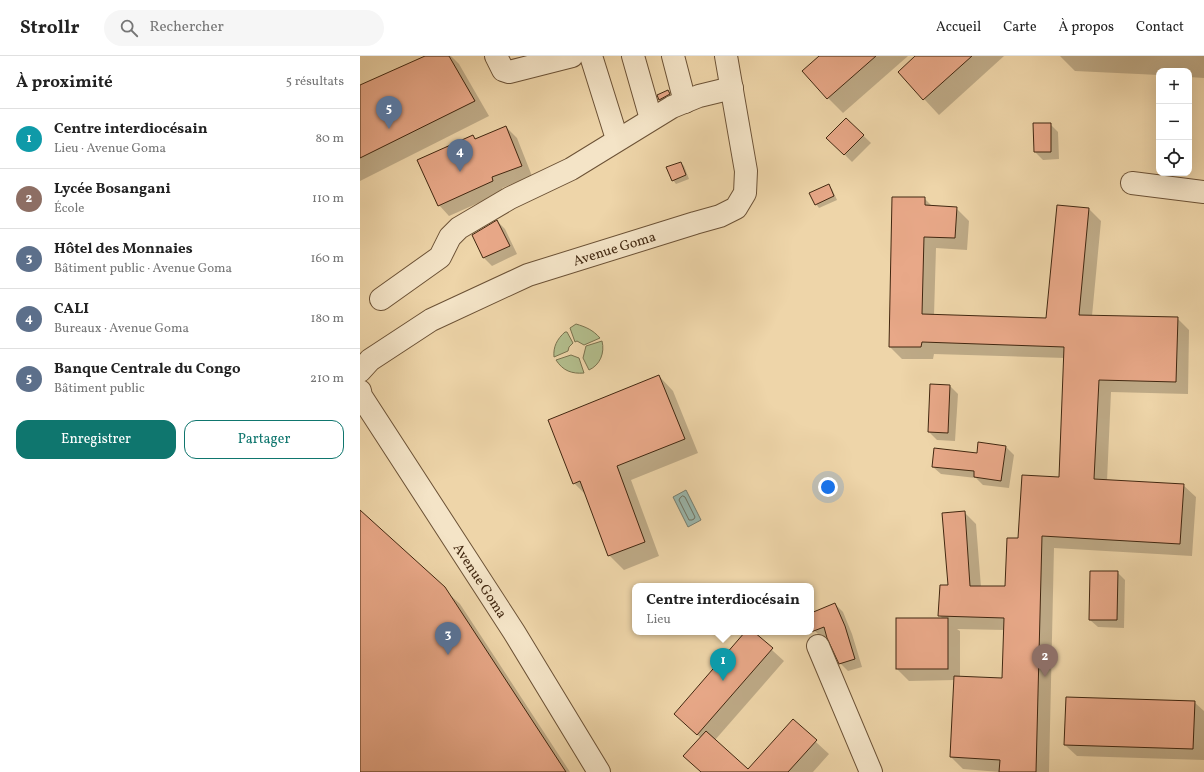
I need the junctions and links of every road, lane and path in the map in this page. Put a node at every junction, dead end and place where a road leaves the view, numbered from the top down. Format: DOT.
graph roads {
  1 [pos="496,56"];
  2 [pos="572,56"];
  3 [pos="590,56"];
  4 [pos="633,56"];
  5 [pos="673,56"];
  6 [pos="726,56"];
  7 [pos="732,88"];
  8 [pos="685,102"];
  9 [pos="652,119"];
  10 [pos="617,139"];
  11 [pos="1132,183"];
  12 [pos="1204,192"];
  13 [pos="381,299"];
  14 [pos="360,371"];
  15 [pos="360,391"];
  16 [pos="818,646"];
  17 [pos="599,772"];
  18 [pos="871,772"];
  1 -- 2 [label="street"];
  3 -- 10 [label="street"];
  4 -- 9 [label="street"];
  5 -- 8 [label="street"];
  6 -- 7 [label="street, Avenue Goma"];
  7 -- 8 [label="street"];
  7 -- 14 [label="street, Avenue Goma"];
  8 -- 9 [label="street"];
  9 -- 10 [label="street"];
  10 -- 13 [label="street"];
  11 -- 12 [label="street"];
  15 -- 17 [label="street, Avenue Goma"];
  16 -- 18 [label="street"];
}
